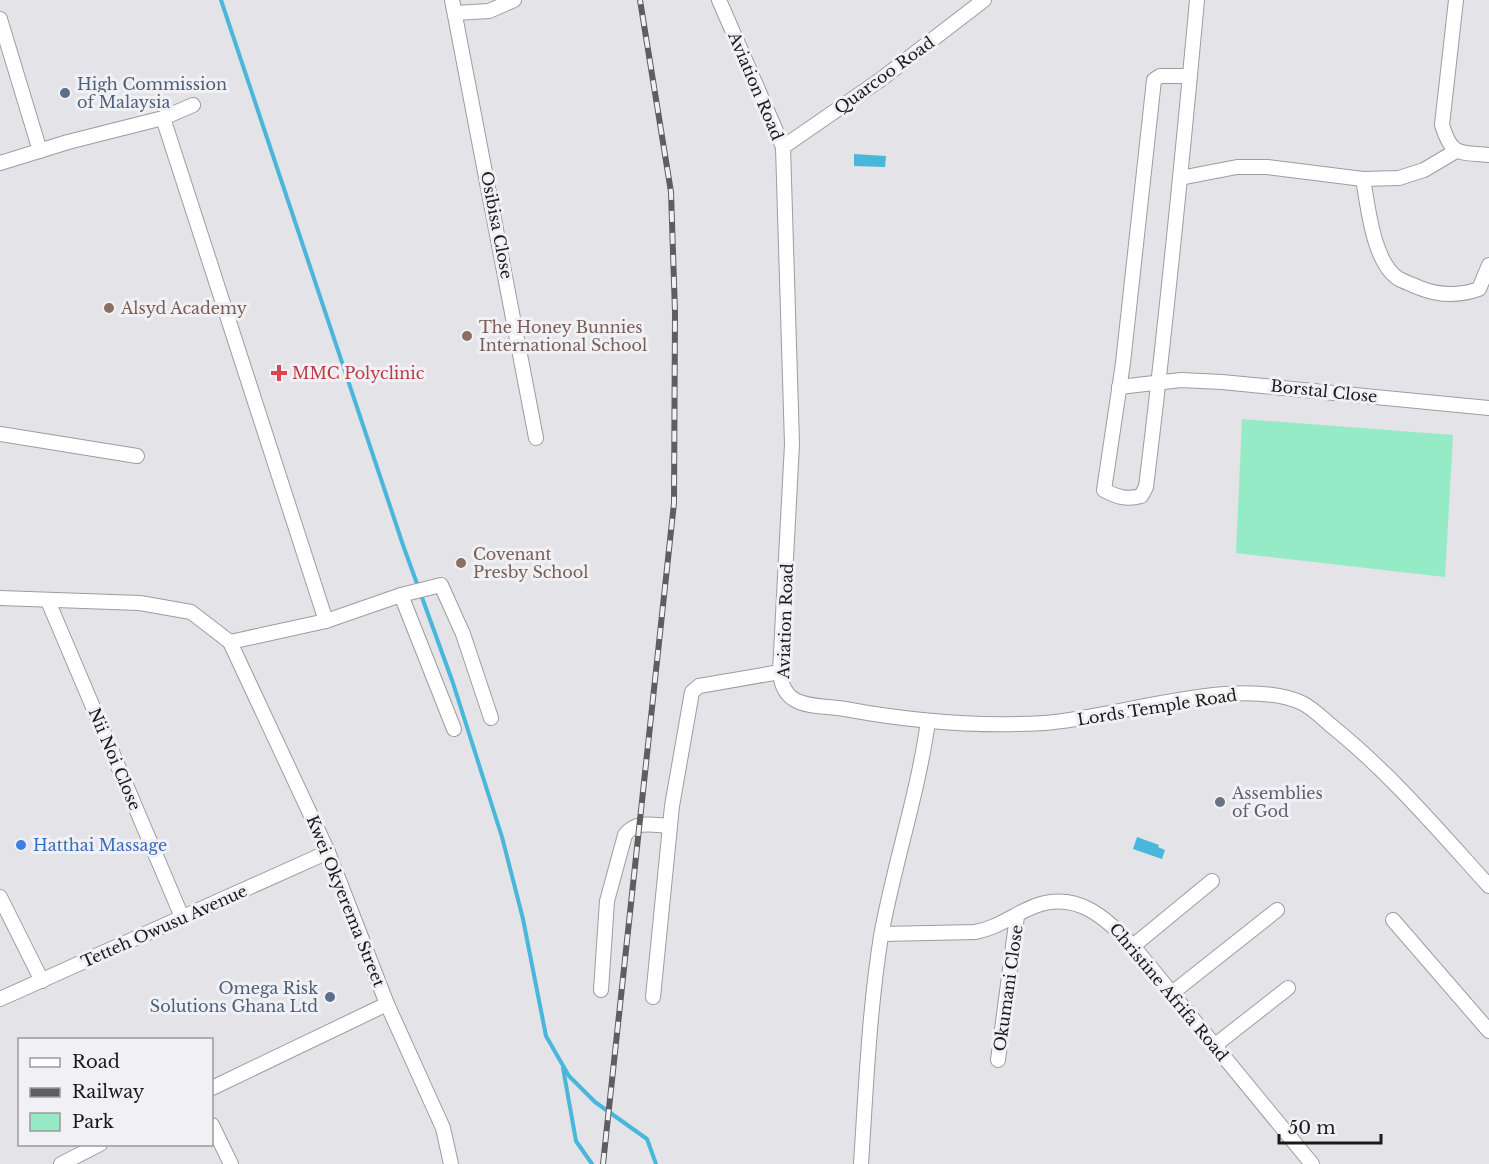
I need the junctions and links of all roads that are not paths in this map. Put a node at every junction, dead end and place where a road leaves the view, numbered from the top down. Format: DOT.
graph roads {
  1 [pos="514,0"];
  2 [pos="719,0"];
  3 [pos="984,0"];
  4 [pos="1197,0"];
  5 [pos="1456,0"];
  6 [pos="454,7"];
  7 [pos="0,19"];
  8 [pos="1190,76"];
  9 [pos="193,105"];
  10 [pos="163,118"];
  11 [pos="783,147"];
  12 [pos="40,151"];
  13 [pos="1456,151"];
  14 [pos="1489,155"];
  15 [pos="0,163"];
  16 [pos="1180,178"];
  17 [pos="1363,179"];
  18 [pos="1489,265"];
  19 [pos="1159,382"];
  20 [pos="1119,387"];
  21 [pos="1489,408"];
  22 [pos="0,434"];
  23 [pos="536,438"];
  24 [pos="138,456"];
  25 [pos="401,595"];
  26 [pos="0,598"];
  27 [pos="48,601"];
  28 [pos="326,621"];
  29 [pos="230,642"];
  30 [pos="780,672"];
  31 [pos="492,718"];
  32 [pos="928,722"];
  33 [pos="454,729"];
  34 [pos="670,826"];
  35 [pos="328,852"];
  36 [pos="1212,881"];
  37 [pos="1489,886"];
  38 [pos="0,897"];
  39 [pos="1277,910"];
  40 [pos="1017,916"];
  41 [pos="182,917"];
  42 [pos="1393,920"];
  43 [pos="882,934"];
  44 [pos="1132,946"];
  45 [pos="42,981"];
  46 [pos="1288,988"];
  47 [pos="601,990"];
  48 [pos="1173,993"];
  49 [pos="653,997"];
  50 [pos="0,999"];
  51 [pos="387,1004"];
  52 [pos="1489,1031"];
  53 [pos="1215,1046"];
  54 [pos="998,1060"];
  55 [pos="213,1088"];
  56 [pos="213,1127"];
  57 [pos="96,1146"];
  58 [pos="62,1164"];
  59 [pos="231,1164"];
  60 [pos="451,1164"];
  61 [pos="861,1164"];
  62 [pos="1312,1164"];
  1 -- 6 [label="street"];
  2 -- 11 [label="street, Aviation Road"];
  3 -- 11 [label="street, Quarcoo Road"];
  4 -- 8 [label="street"];
  5 -- 13 [label="street"];
  6 -- 23 [label="street, Osibisa Close"];
  7 -- 12 [label="street"];
  8 -- 16 [label="street"];
  8 -- 20 [label="street"];
  9 -- 10 [label="street"];
  10 -- 12 [label="street"];
  10 -- 28 [label="street"];
  11 -- 30 [label="street, Aviation Road"];
  12 -- 15 [label="street"];
  13 -- 14 [label="street"];
  13 -- 17 [label="street"];
  16 -- 17 [label="street"];
  16 -- 19 [label="street"];
  17 -- 18 [label="street"];
  19 -- 20 [label="street, Borstal Close"];
  19 -- 20 [label="street"];
  19 -- 21 [label="street, Borstal Close"];
  22 -- 24 [label="street"];
  25 -- 28 [label="street"];
  25 -- 31 [label="street"];
  25 -- 33 [label="street"];
  26 -- 27 [label="street"];
  27 -- 29 [label="street"];
  27 -- 41 [label="street, Nii Noi Close"];
  28 -- 29 [label="street"];
  29 -- 35 [label="street, Kwei Okyerema Street"];
  30 -- 32 [label="street, Aviation Road"];
  30 -- 34 [label="street"];
  32 -- 37 [label="street, Lords Temple Road"];
  32 -- 43 [label="street"];
  34 -- 47 [label="street"];
  34 -- 49 [label="street"];
  35 -- 41 [label="street, Tetteh Owusu Avenue"];
  35 -- 51 [label="street, Kwei Okyerema Street"];
  36 -- 44 [label="street"];
  38 -- 45 [label="street"];
  39 -- 48 [label="street"];
  40 -- 43 [label="street, Christine Afrifa Road"];
  40 -- 44 [label="street, Christine Afrifa Road"];
  40 -- 54 [label="street, Okumani Close"];
  41 -- 45 [label="street, Tetteh Owusu Avenue"];
  42 -- 52 [label="street"];
  43 -- 61 [label="street"];
  44 -- 48 [label="street, Christine Afrifa Road"];
  45 -- 50 [label="street, Tetteh Owusu Avenue"];
  46 -- 53 [label="street"];
  48 -- 53 [label="street, Christine Afrifa Road"];
  51 -- 55 [label="street"];
  51 -- 60 [label="street, Kwei Okyerema Street"];
  53 -- 62 [label="street, Christine Afrifa Road"];
  56 -- 59 [label="street"];
  57 -- 58 [label="street"];
}
